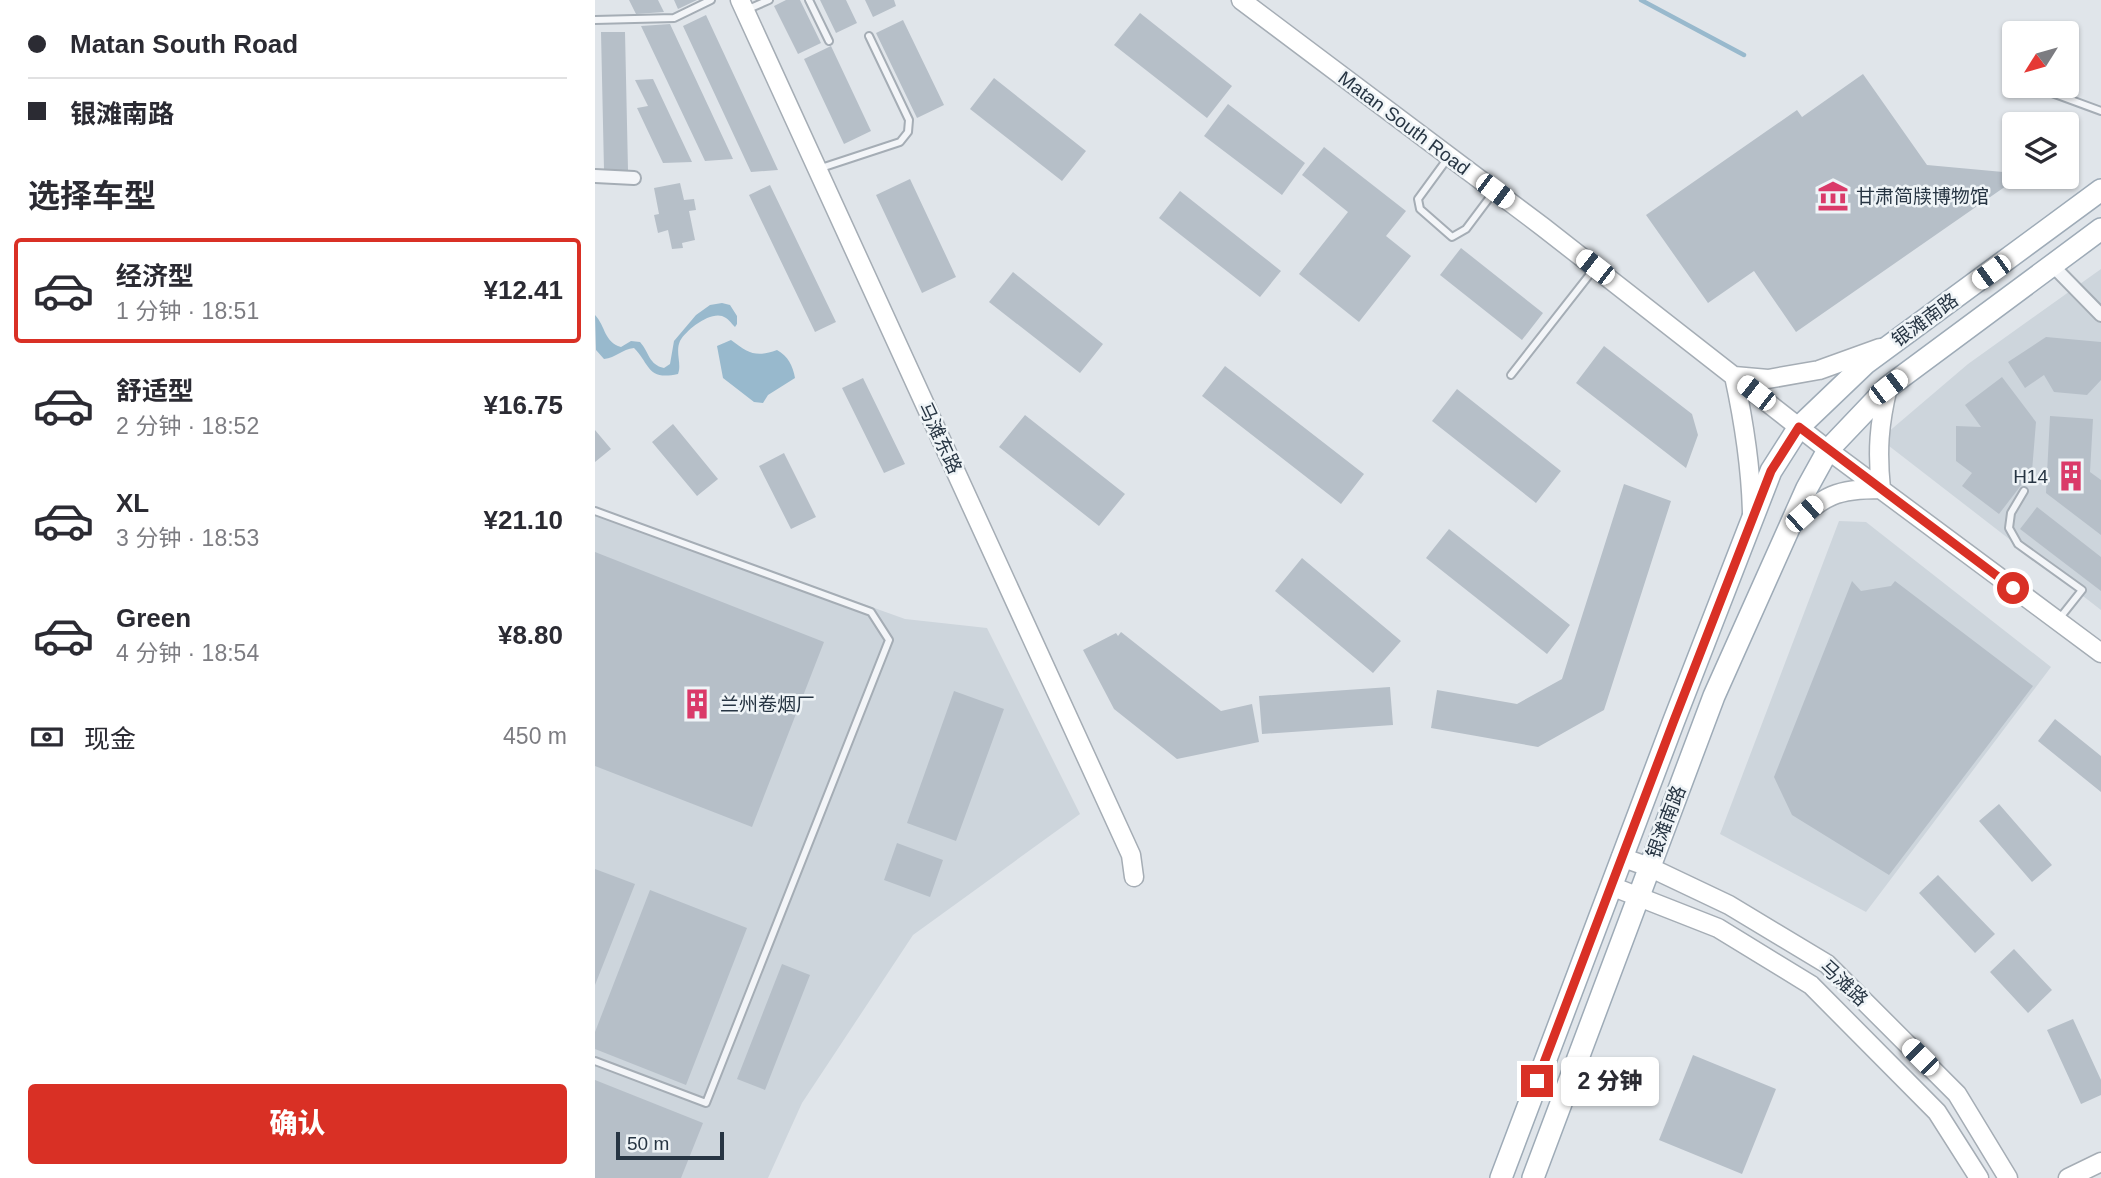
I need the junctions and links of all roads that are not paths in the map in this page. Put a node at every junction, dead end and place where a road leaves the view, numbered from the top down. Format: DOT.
graph roads {
  1 [pos="711,0"];
  2 [pos="769,0"];
  3 [pos="809,0"];
  4 [pos="1241,0"];
  5 [pos="742,5"];
  6 [pos="595,20"];
  7 [pos="869,36"];
  8 [pos="828,40"];
  9 [pos="2066,98"];
  10 [pos="2101,111"];
  11 [pos="1449,157"];
  12 [pos="817,170"];
  13 [pos="595,176"];
  14 [pos="633,178"];
  15 [pos="2101,190"];
  16 [pos="1495,191"];
  17 [pos="2101,229"];
  18 [pos="2052,265"];
  19 [pos="1595,267"];
  20 [pos="2101,315"];
  21 [pos="1893,343"];
  22 [pos="1511,375"];
  23 [pos="1734,376"];
  24 [pos="1888,387"];
  25 [pos="1799,427"];
  26 [pos="1828,450"];
  27 [pos="1881,489"];
  28 [pos="2024,491"];
  29 [pos="595,511"];
  30 [pos="1752,520"];
  31 [pos="1789,528"];
  32 [pos="2057,621"];
  33 [pos="2101,653"];
  34 [pos="1622,857"];
  35 [pos="1649,867"];
  36 [pos="1134,877"];
  37 [pos="1611,886"];
  38 [pos="1638,897"];
  39 [pos="595,1061"];
  40 [pos="2101,1162"];
  41 [pos="1501,1178"];
  42 [pos="1533,1178"];
  43 [pos="1979,1178"];
  44 [pos="2008,1178"];
  45 [pos="2068,1178"];
  1 -- 6 [label="lane"];
  2 -- 5 [label="lane"];
  3 -- 8 [label="lane"];
  4 -- 11 [label="main road, Matan South Road"];
  5 -- 12 [label="main road, 马滩东路"];
  7 -- 12 [label="lane"];
  9 -- 10 [label="lane"];
  11 -- 16 [label="main road, Matan South Road"];
  11 -- 16 [label="lane"];
  12 -- 36 [label="main road, 马滩东路"];
  13 -- 14 [label="street"];
  15 -- 21 [label="main road, 银滩南路"];
  16 -- 19 [label="main road, Matan South Road"];
  17 -- 18 [label="main road, 银滩南路"];
  18 -- 20 [label="street"];
  18 -- 24 [label="main road, 银滩南路"];
  19 -- 22 [label="lane"];
  19 -- 23 [label="main road, Matan South Road"];
  21 -- 23 [label="main road"];
  21 -- 25 [label="main road, 银滩南路"];
  23 -- 25 [label="main road, Matan South Road"];
  23 -- 30 [label="main road"];
  24 -- 26 [label="main road, 银滩南路"];
  24 -- 27 [label="main road"];
  25 -- 26 [label="main road, Matan South Road"];
  25 -- 30 [label="main road, 银滩南路"];
  26 -- 27 [label="main road, Matan South Road"];
  26 -- 31 [label="main road, 银滩南路"];
  27 -- 31 [label="main road"];
  27 -- 32 [label="main road, Matan South Road"];
  28 -- 32 [label="lane"];
  29 -- 39 [label="lane"];
  30 -- 34 [label="main road, 银滩南路"];
  31 -- 35 [label="main road, 银滩南路"];
  32 -- 33 [label="main road, Matan South Road"];
  34 -- 35 [label="main road, 马滩路"];
  34 -- 37 [label="main road, 银滩南路"];
  35 -- 38 [label="main road, 银滩南路"];
  35 -- 44 [label="main road, 马滩路"];
  37 -- 38 [label="main road, 马滩路"];
  37 -- 41 [label="main road, 银滩南路"];
  38 -- 42 [label="main road, 银滩南路"];
  38 -- 43 [label="main road, 马滩路"];
  40 -- 45 [label="main road"];
}
